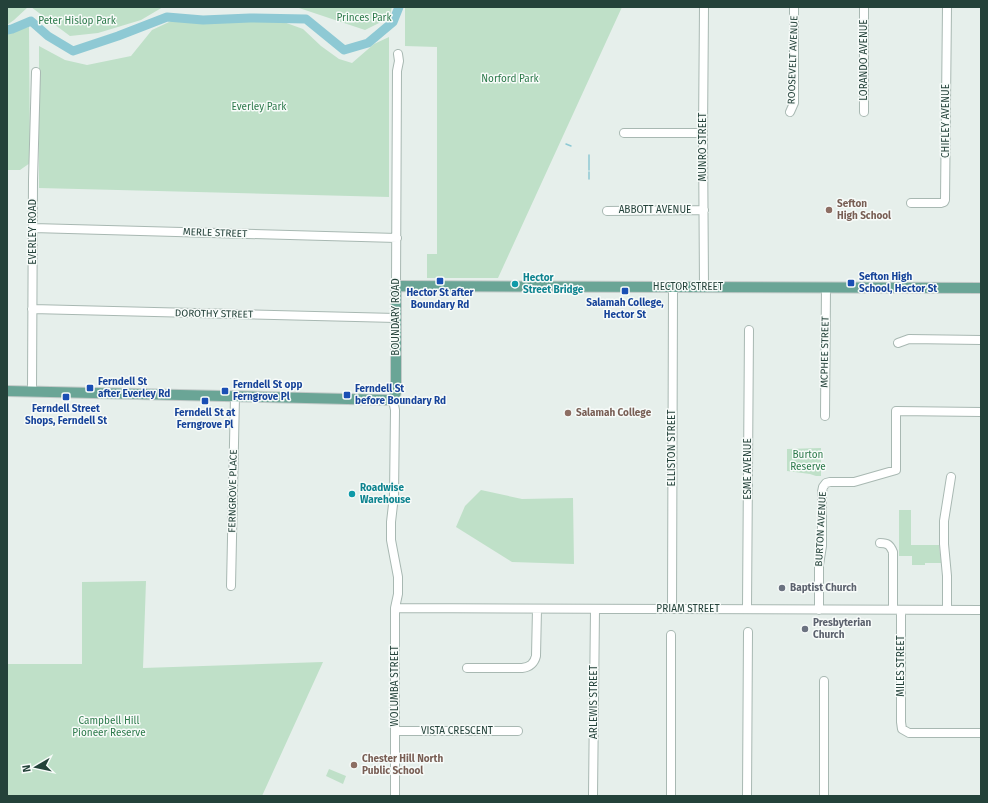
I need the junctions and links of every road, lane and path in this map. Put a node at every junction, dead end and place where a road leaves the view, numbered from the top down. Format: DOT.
graph roads {
  1 [pos="704,7"];
  2 [pos="794,7"];
  3 [pos="864,7"];
  4 [pos="946,7"];
  5 [pos="398,54"];
  6 [pos="36,72"];
  7 [pos="790,112"];
  8 [pos="864,112"];
  9 [pos="624,133"];
  10 [pos="703,133"];
  11 [pos="911,203"];
  12 [pos="704,210"];
  13 [pos="607,211"];
  14 [pos="33,228"];
  15 [pos="397,238"];
  16 [pos="396,286"];
  17 [pos="673,286"];
  18 [pos="704,287"];
  19 [pos="826,287"];
  20 [pos="981,288"];
  21 [pos="32,309"];
  22 [pos="396,318"];
  23 [pos="749,330"];
  24 [pos="981,340"];
  25 [pos="898,343"];
  26 [pos="7,391"];
  27 [pos="32,391"];
  28 [pos="235,396"];
  29 [pos="392,399"];
  30 [pos="981,412"];
  31 [pos="825,416"];
  32 [pos="951,477"];
  33 [pos="880,543"];
  34 [pos="398,576"];
  35 [pos="231,586"];
  36 [pos="395,608"];
  37 [pos="536,609"];
  38 [pos="594,609"];
  39 [pos="672,609"];
  40 [pos="747,609"];
  41 [pos="892,609"];
  42 [pos="819,610"];
  43 [pos="901,610"];
  44 [pos="947,610"];
  45 [pos="981,610"];
  46 [pos="748,632"];
  47 [pos="671,635"];
  48 [pos="467,668"];
  49 [pos="824,681"];
  50 [pos="395,731"];
  51 [pos="518,731"];
  52 [pos="981,733"];
  53 [pos="394,796"];
  54 [pos="593,796"];
  55 [pos="671,796"];
  56 [pos="748,796"];
  57 [pos="824,796"];
  1 -- 10 [label="street, MUNRO STREET"];
  2 -- 7 [label="street, ROOSEVELT AVENUE"];
  3 -- 8 [label="street, LORANDO AVENUE"];
  4 -- 11 [label="street, CHIFLEY AVENUE"];
  5 -- 15 [label="street, BOUNDARY ROAD"];
  6 -- 14 [label="street, EVERLEY ROAD"];
  9 -- 10 [label="street"];
  10 -- 12 [label="street, MUNRO STREET"];
  12 -- 13 [label="street, ABBOTT AVENUE"];
  12 -- 18 [label="street, MUNRO STREET"];
  14 -- 15 [label="street, MERLE STREET"];
  14 -- 21 [label="street, EVERLEY ROAD"];
  15 -- 16 [label="street, BOUNDARY ROAD"];
  16 -- 17 [label="main road, HECTOR STREET"];
  16 -- 22 [label="main road, BOUNDARY ROAD"];
  17 -- 18 [label="main road, HECTOR STREET"];
  17 -- 39 [label="street, ELLISTON STREET"];
  18 -- 19 [label="main road, HECTOR STREET"];
  19 -- 20 [label="main road, HECTOR STREET"];
  19 -- 31 [label="street, MCPHEE STREET"];
  21 -- 22 [label="street, DOROTHY STREET"];
  21 -- 27 [label="street, EVERLEY ROAD"];
  22 -- 29 [label="main road, BOUNDARY ROAD"];
  23 -- 40 [label="street, ESME AVENUE"];
  24 -- 25 [label="street"];
  26 -- 27 [label="main road"];
  27 -- 28 [label="main road"];
  28 -- 29 [label="main road"];
  28 -- 35 [label="street, FERNGROVE PLACE"];
  29 -- 34 [label="street, BOUNDARY ROAD"];
  30 -- 42 [label="street, BURTON AVENUE"];
  32 -- 44 [label="street"];
  33 -- 41 [label="street"];
  34 -- 36 [label="street, WOLUMBA STREET"];
  36 -- 37 [label="street, PRIAM STREET"];
  36 -- 50 [label="street, WOLUMBA STREET"];
  37 -- 38 [label="street, PRIAM STREET"];
  37 -- 48 [label="street"];
  38 -- 39 [label="street, PRIAM STREET"];
  38 -- 54 [label="street, ARLEWIS STREET"];
  39 -- 40 [label="street, PRIAM STREET"];
  40 -- 42 [label="street, PRIAM STREET"];
  41 -- 42 [label="street, PRIAM STREET"];
  41 -- 43 [label="street, PRIAM STREET"];
  43 -- 44 [label="street, PRIAM STREET"];
  43 -- 52 [label="street, MILES STREET"];
  44 -- 45 [label="street, PRIAM STREET"];
  46 -- 56 [label="street"];
  47 -- 55 [label="street"];
  49 -- 57 [label="street"];
  50 -- 51 [label="street, VISTA CRESCENT"];
  50 -- 53 [label="street, WOLUMBA STREET"];
}
